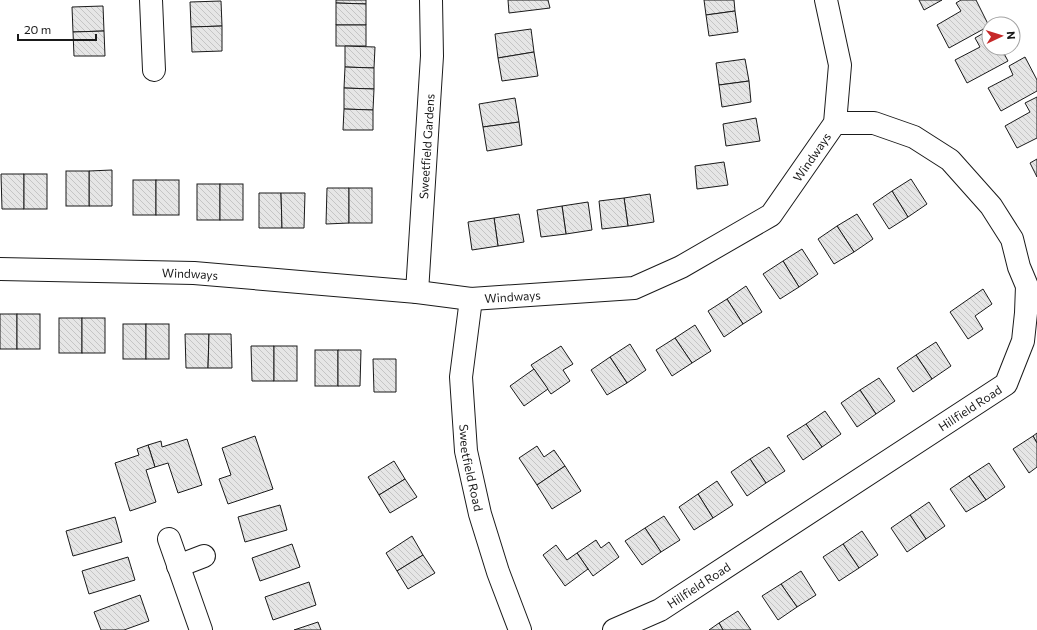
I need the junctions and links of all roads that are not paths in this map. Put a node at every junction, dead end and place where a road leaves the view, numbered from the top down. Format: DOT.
graph roads {
  1 [pos="151,0"];
  2 [pos="431,0"];
  3 [pos="826,0"];
  4 [pos="154,70"];
  5 [pos="835,123"];
  6 [pos="0,269"];
  7 [pos="417,292"];
  8 [pos="471,299"];
  9 [pos="169,539"];
  10 [pos="204,556"];
  11 [pos="178,566"];
  12 [pos="200,630"];
  13 [pos="520,630"];
  14 [pos="614,630"];
  1 -- 4 [label="street"];
  2 -- 7 [label="street, Sweetfield Gardens"];
  3 -- 5 [label="street, Windways"];
  5 -- 8 [label="street, Windways"];
  5 -- 14 [label="street, Hillfield Road"];
  6 -- 7 [label="street, Windways"];
  7 -- 8 [label="street, Windways"];
  8 -- 13 [label="street, Sweetfield Road"];
  9 -- 11 [label="street"];
  10 -- 11 [label="street"];
  11 -- 12 [label="street"];
}
